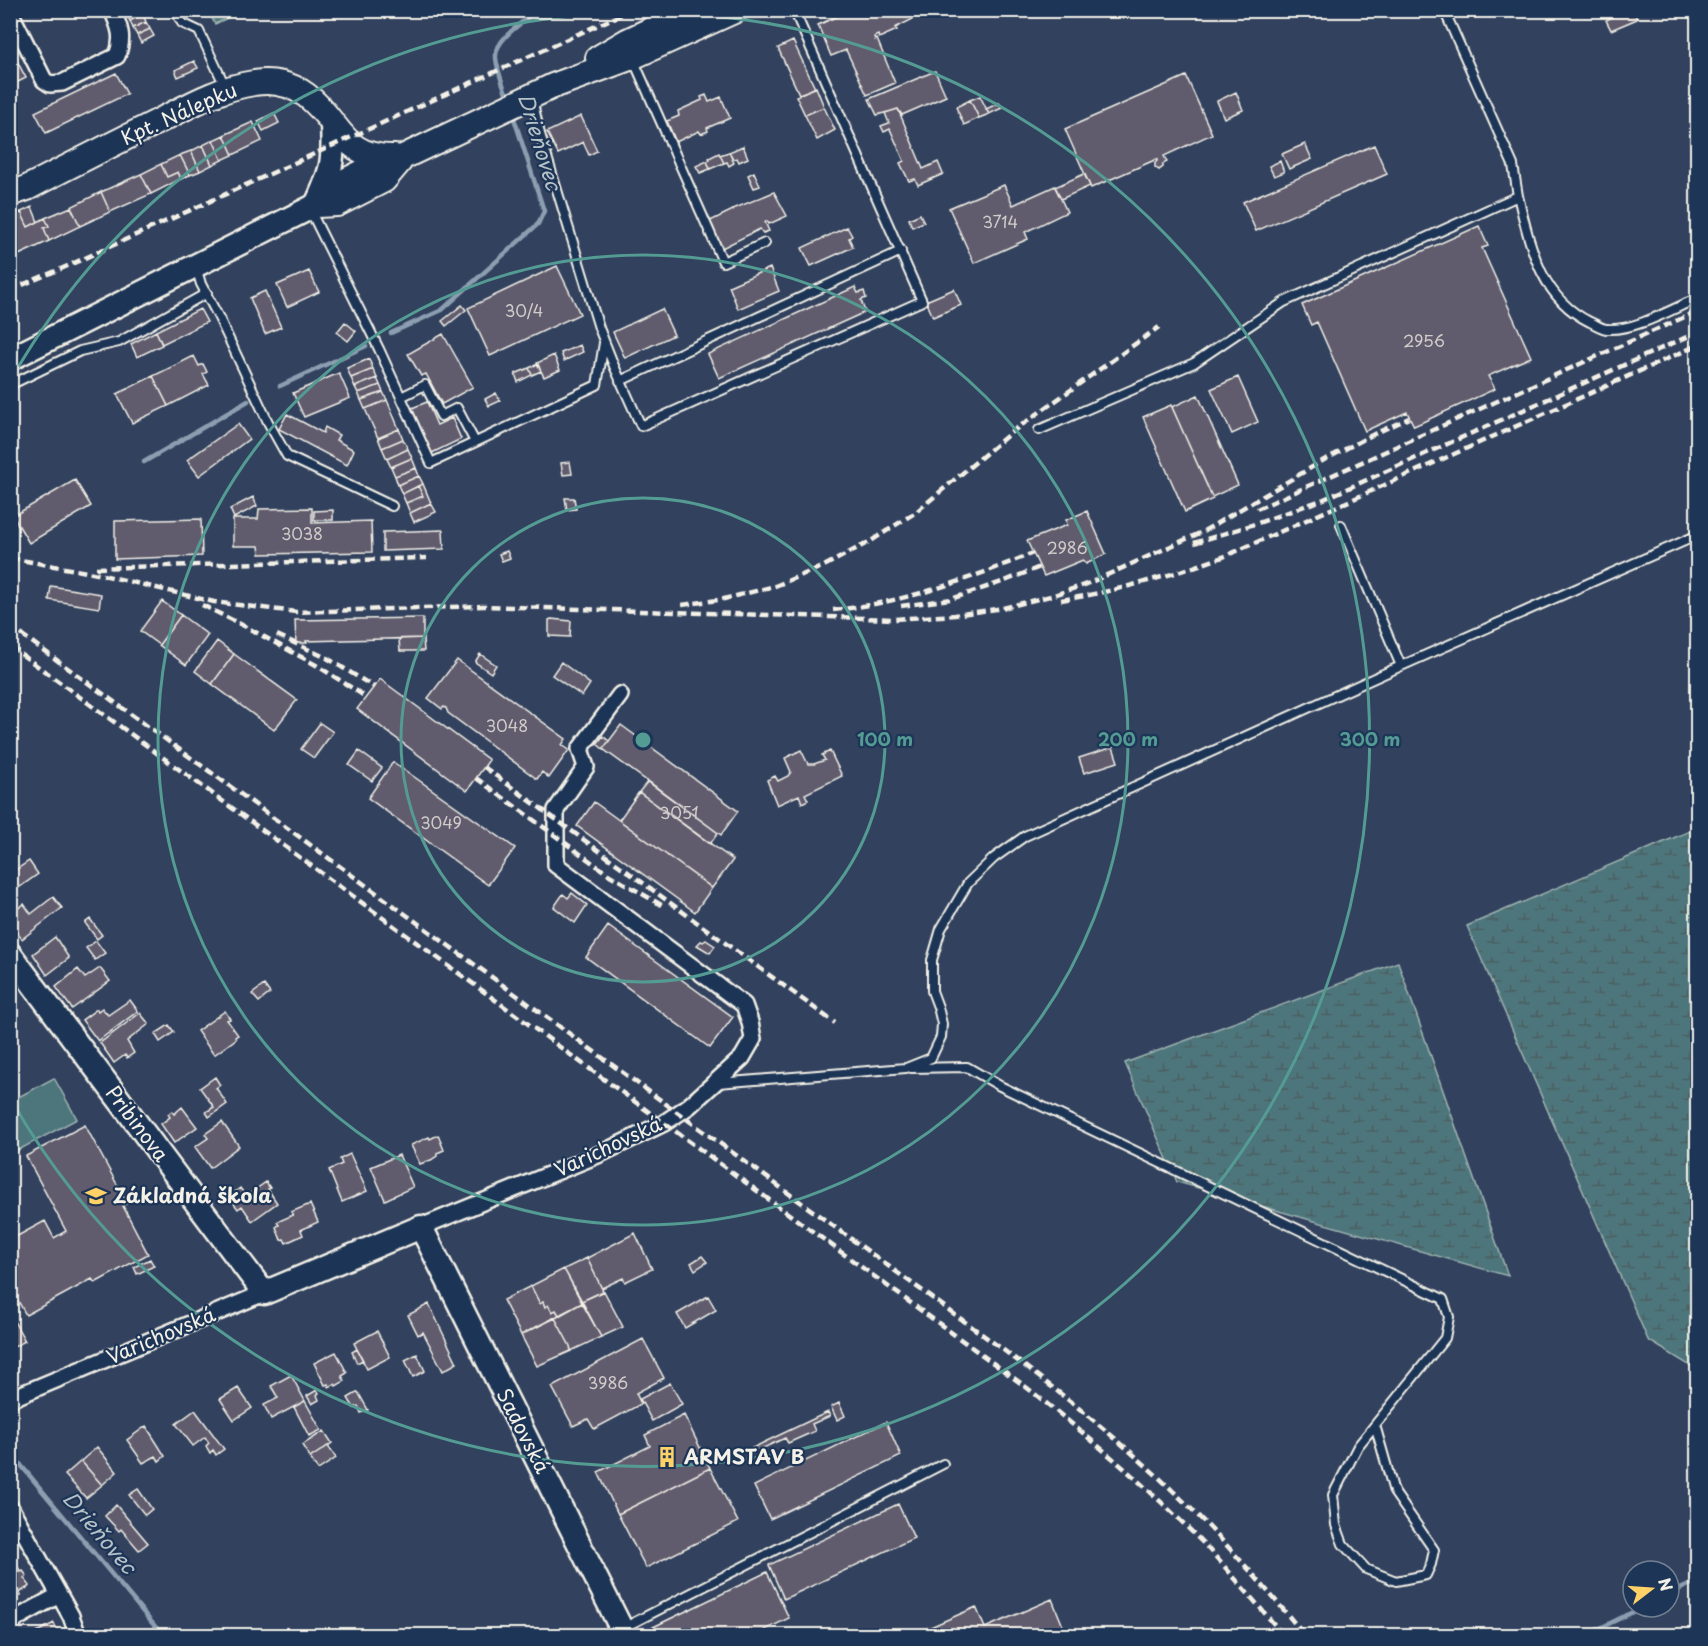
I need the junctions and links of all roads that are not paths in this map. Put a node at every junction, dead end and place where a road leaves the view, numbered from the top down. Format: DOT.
graph roads {
  1 [pos="112,10"];
  2 [pos="175,10"];
  3 [pos="693,10"];
  4 [pos="736,10"];
  5 [pos="794,10"];
  6 [pos="1444,10"];
  7 [pos="10,12"];
  8 [pos="632,57"];
  9 [pos="227,90"];
  10 [pos="527,98"];
  11 [pos="332,124"];
  12 [pos="403,157"];
  13 [pos="10,194"];
  14 [pos="1518,196"];
  15 [pos="312,207"];
  16 [pos="765,243"];
  17 [pos="901,252"];
  18 [pos="195,266"];
  19 [pos="207,293"];
  20 [pos="1698,298"];
  21 [pos="604,341"];
  22 [pos="10,359"];
  23 [pos="620,381"];
  24 [pos="10,385"];
  25 [pos="401,397"];
  26 [pos="1039,430"];
  27 [pos="476,442"];
  28 [pos="392,506"];
  29 [pos="1341,525"];
  30 [pos="1698,535"];
  31 [pos="1401,666"];
  32 [pos="620,695"];
  33 [pos="10,954"];
  34 [pos="906,1068"];
  35 [pos="714,1084"];
  36 [pos="421,1227"];
  37 [pos="264,1293"];
  38 [pos="10,1399"];
  39 [pos="1375,1425"];
  40 [pos="944,1464"];
  41 [pos="10,1507"];
  42 [pos="59,1595"];
  43 [pos="10,1622"];
  44 [pos="623,1632"];
  45 [pos="78,1635"];
  1 -- 7 [label="street"];
  2 -- 9 [label="lane"];
  3 -- 10 [label="main road"];
  4 -- 8 [label="main road"];
  5 -- 17 [label="lane"];
  6 -- 14 [label="lane"];
  8 -- 10 [label="main road"];
  8 -- 16 [label="lane"];
  9 -- 11 [label="main road, Kpt. Nálepku"];
  9 -- 13 [label="main road, Kpt. Nálepku"];
  10 -- 12 [label="main road"];
  10 -- 21 [label="lane"];
  11 -- 12 [label="main road, Kpt. Nálepku"];
  11 -- 15 [label="street"];
  12 -- 15 [label="main road"];
  14 -- 20 [label="lane"];
  14 -- 26 [label="lane"];
  15 -- 18 [label="street"];
  15 -- 25 [label="lane"];
  17 -- 23 [label="lane"];
  17 -- 23 [label="lane"];
  18 -- 19 [label="lane"];
  18 -- 22 [label="street"];
  19 -- 24 [label="lane"];
  19 -- 28 [label="lane"];
  21 -- 23 [label="lane"];
  21 -- 27 [label="lane"];
  25 -- 27 [label="lane"];
  25 -- 27 [label="lane"];
  29 -- 31 [label="lane"];
  30 -- 31 [label="lane"];
  31 -- 34 [label="lane"];
  32 -- 35 [label="street, Varichovská"];
  33 -- 37 [label="street, Pribinova"];
  34 -- 35 [label="lane"];
  34 -- 39 [label="lane"];
  35 -- 36 [label="street, Varichovská"];
  36 -- 37 [label="street, Varichovská"];
  36 -- 44 [label="street, Sadovská"];
  37 -- 38 [label="street, Varichovská"];
  39 -- 39 [label="lane"];
  40 -- 44 [label="lane"];
  41 -- 42 [label="street"];
  42 -- 43 [label="street"];
  42 -- 45 [label="street"];
}
